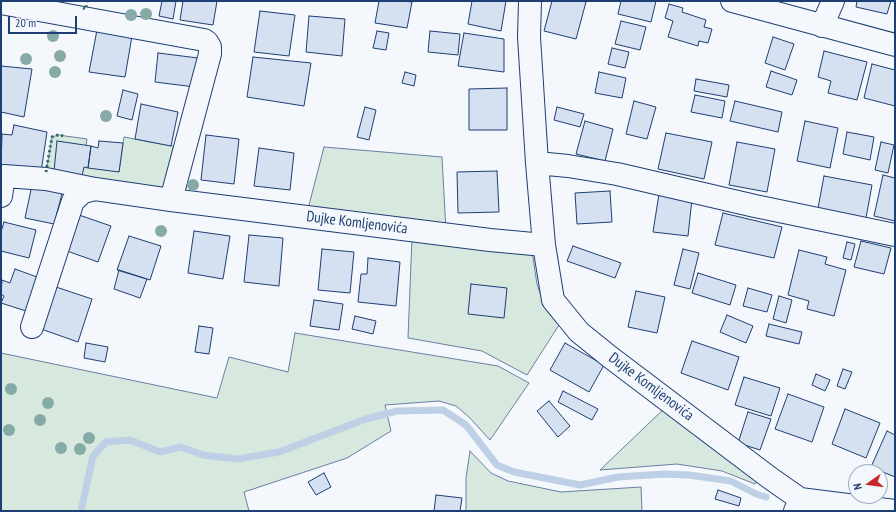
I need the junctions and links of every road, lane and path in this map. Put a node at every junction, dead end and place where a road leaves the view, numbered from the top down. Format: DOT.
graph roads {
  1 [pos="530,1"];
  2 [pos="732,1"];
  3 [pos="833,1"];
  4 [pos="1,3"];
  5 [pos="822,26"];
  6 [pos="895,45"];
  7 [pos="537,164"];
  8 [pos="95,188"];
  9 [pos="1,196"];
  10 [pos="171,200"];
  11 [pos="895,235"];
  12 [pos="544,245"];
  13 [pos="32,327"];
  14 [pos="797,505"];
  15 [pos="895,511"];
  1 -- 7 [label="street, Dujke Komljenovića"];
  2 -- 5 [label="street"];
  3 -- 5 [label="street"];
  4 -- 10 [label="street"];
  5 -- 6 [label="street"];
  7 -- 11 [label="street"];
  7 -- 12 [label="street, Dujke Komljenovića"];
  8 -- 9 [label="street, Dujke Komljenovića"];
  8 -- 10 [label="street, Dujke Komljenovića"];
  8 -- 13 [label="street"];
  10 -- 12 [label="street, Dujke Komljenovića"];
  12 -- 14 [label="street, Dujke Komljenovića"];
  14 -- 15 [label="street, Dujke Komljenovića"];
}
